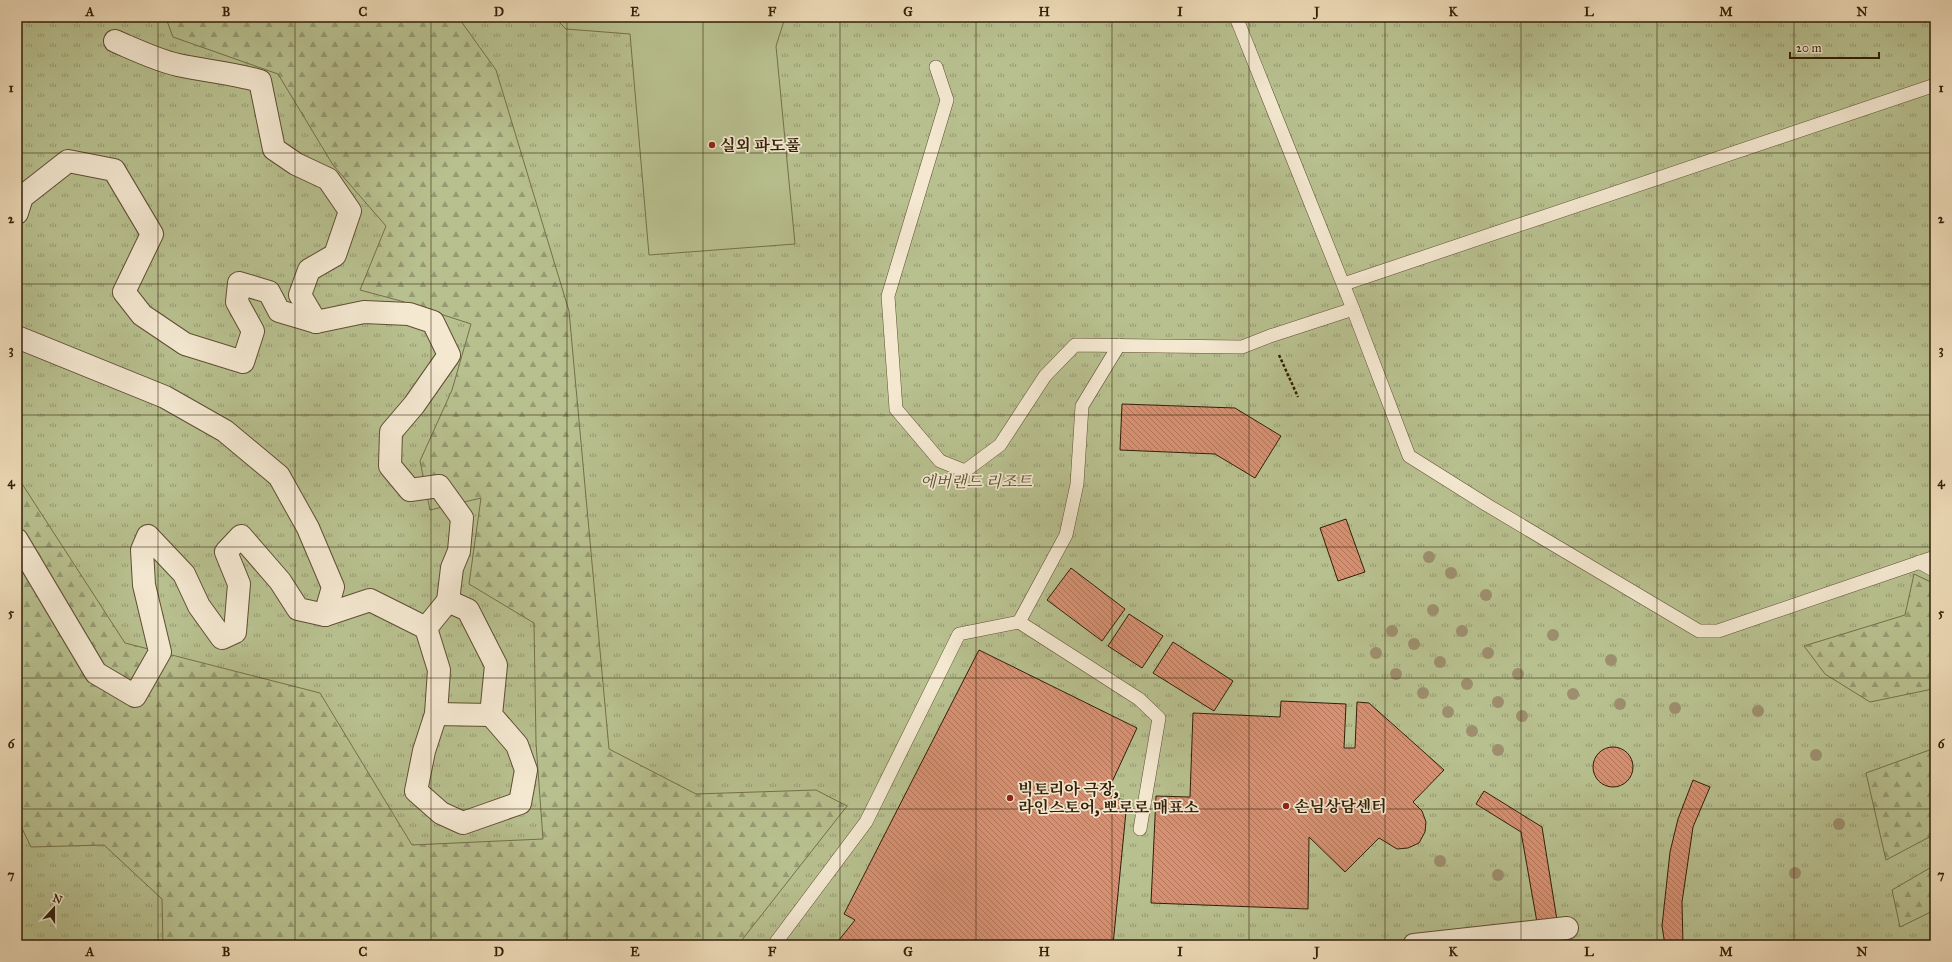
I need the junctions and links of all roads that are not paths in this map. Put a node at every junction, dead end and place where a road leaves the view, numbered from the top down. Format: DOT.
graph roads {
  1 [pos="1236,17"];
  2 [pos="115,41"];
  3 [pos="936,67"];
  4 [pos="1935,85"];
  5 [pos="17,213"];
  6 [pos="1344,284"];
  7 [pos="1353,309"];
  8 [pos="316,322"];
  9 [pos="17,337"];
  10 [pos="1119,345"];
  11 [pos="17,540"];
  12 [pos="1935,557"];
  13 [pos="1919,562"];
  14 [pos="1935,571"];
  15 [pos="448,601"];
  16 [pos="324,615"];
  17 [pos="1019,622"];
  18 [pos="426,628"];
  19 [pos="436,714"];
  20 [pos="491,715"];
  21 [pos="1140,829"];
  22 [pos="1567,928"];
  23 [pos="774,945"];
  24 [pos="1414,945"];
  1 -- 6 [label="lane"];
  2 -- 8 [label="street"];
  3 -- 10 [label="lane"];
  4 -- 6 [label="lane"];
  5 -- 8 [label="street"];
  6 -- 7 [label="lane"];
  7 -- 10 [label="lane"];
  7 -- 13 [label="lane"];
  8 -- 15 [label="street"];
  9 -- 16 [label="street"];
  10 -- 17 [label="lane"];
  11 -- 16 [label="street"];
  12 -- 13 [label="lane"];
  13 -- 14 [label="lane"];
  15 -- 18 [label="street"];
  15 -- 20 [label="street"];
  16 -- 18 [label="street"];
  17 -- 21 [label="lane"];
  17 -- 23 [label="lane"];
  18 -- 19 [label="street"];
  19 -- 20 [label="street"];
  19 -- 20 [label="street"];
  22 -- 24 [label="street"];
}
